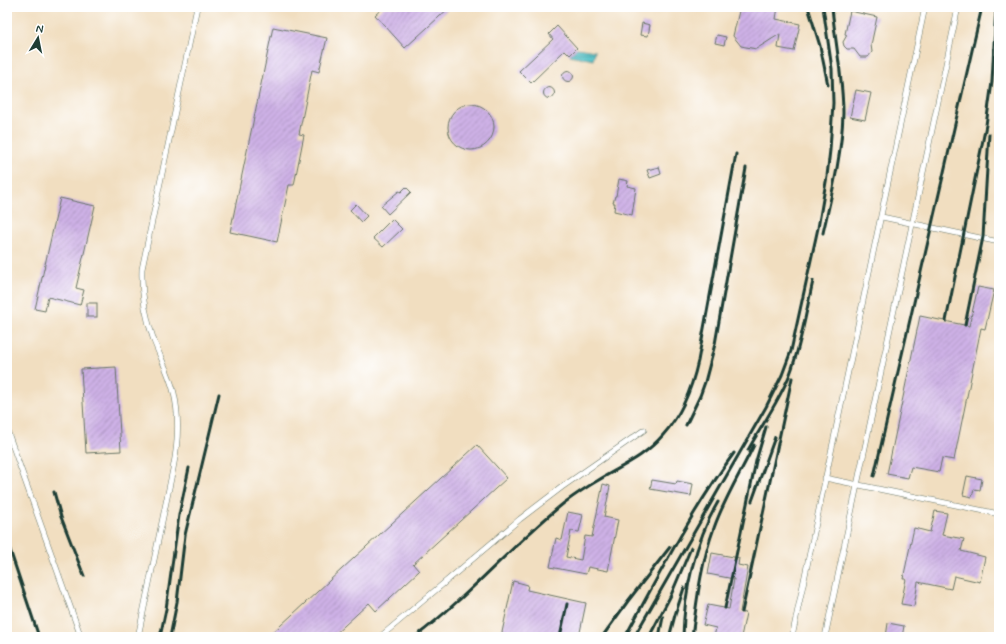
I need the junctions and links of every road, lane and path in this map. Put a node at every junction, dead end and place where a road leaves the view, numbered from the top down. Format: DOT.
graph roads {
  1 [pos="198,7"];
  2 [pos="925,7"];
  3 [pos="958,7"];
  4 [pos="882,217"];
  5 [pos="913,224"];
  6 [pos="999,242"];
  7 [pos="7,430"];
  8 [pos="644,430"];
  9 [pos="825,478"];
  10 [pos="857,485"];
  11 [pos="999,514"];
  12 [pos="81,637"];
  13 [pos="138,637"];
  14 [pos="380,637"];
  15 [pos="792,637"];
  16 [pos="825,637"];
  1 -- 13 [label="lane"];
  2 -- 4 [label="lane"];
  3 -- 5 [label="lane"];
  4 -- 5 [label="lane"];
  4 -- 9 [label="lane"];
  5 -- 6 [label="lane"];
  5 -- 10 [label="lane"];
  7 -- 12 [label="lane"];
  8 -- 14 [label="lane"];
  9 -- 10 [label="lane"];
  9 -- 15 [label="lane"];
  10 -- 11 [label="lane"];
  10 -- 16 [label="lane"];
}
